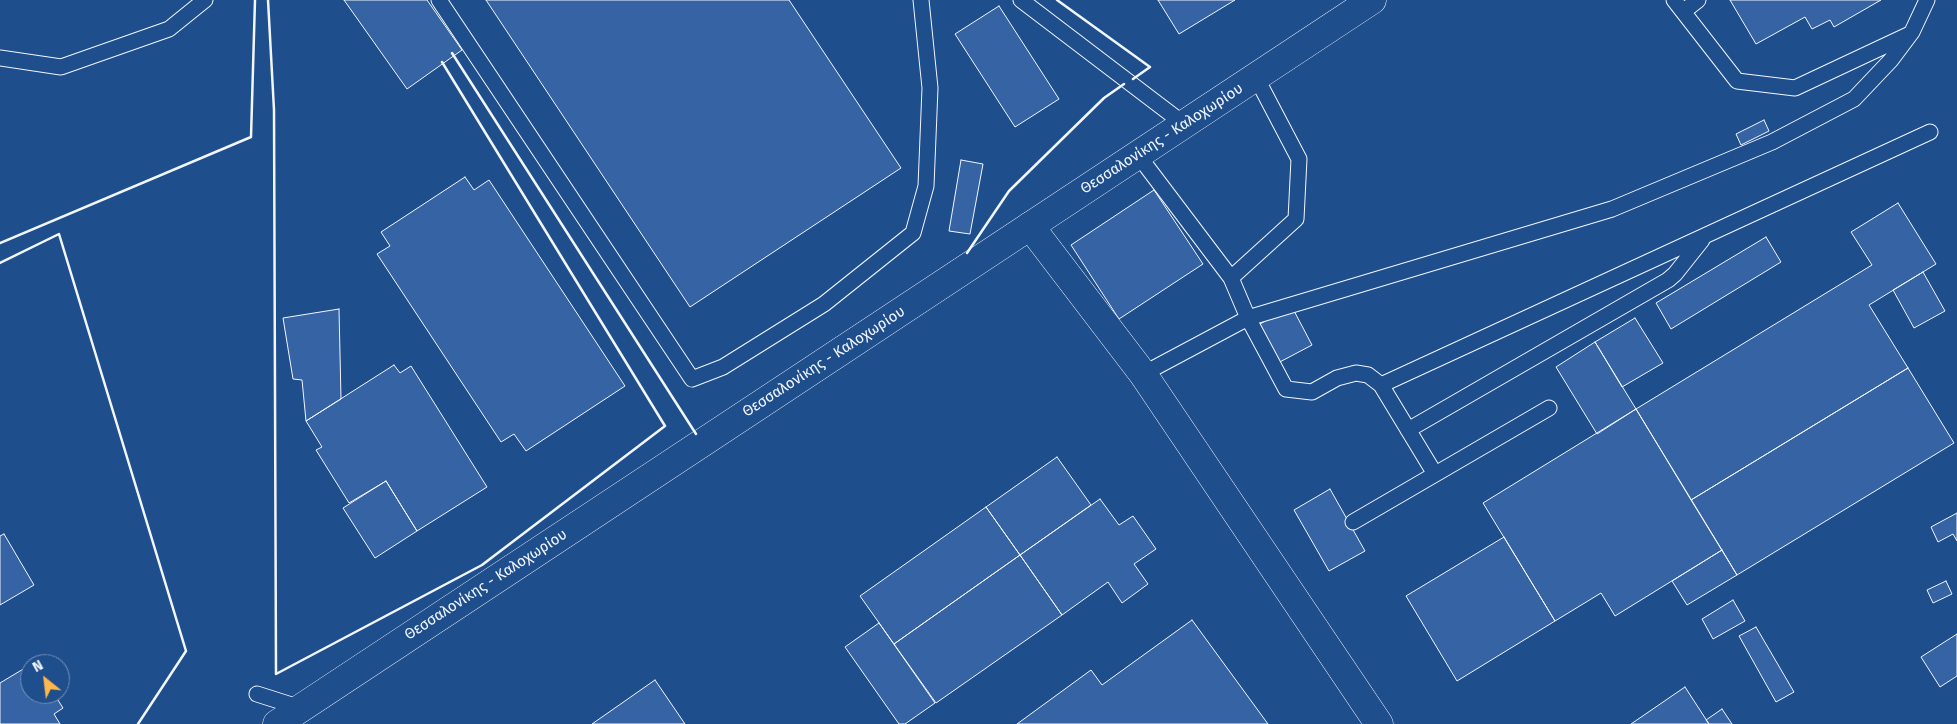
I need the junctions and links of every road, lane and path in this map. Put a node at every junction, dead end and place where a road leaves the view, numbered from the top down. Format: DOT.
graph roads {
  1 [pos="205,0"];
  2 [pos="439,0"];
  3 [pos="921,0"];
  4 [pos="1021,0"];
  5 [pos="1372,0"];
  6 [pos="1698,0"];
  7 [pos="1927,0"];
  8 [pos="1679,6"];
  9 [pos="1912,32"];
  10 [pos="0,58"];
  11 [pos="1256,76"];
  12 [pos="1184,124"];
  13 [pos="1930,132"];
  14 [pos="1138,155"];
  15 [pos="1030,226"];
  16 [pos="1704,237"];
  17 [pos="1232,278"];
  18 [pos="1248,318"];
  19 [pos="1143,374"];
  20 [pos="1381,385"];
  21 [pos="1549,408"];
  22 [pos="1408,430"];
  23 [pos="1435,474"];
  24 [pos="1353,522"];
  25 [pos="257,694"];
  26 [pos="300,708"];
  27 [pos="277,724"];
  28 [pos="1379,724"];
  1 -- 10 [label="lane"];
  2 -- 3 [label="lane"];
  4 -- 12 [label="lane"];
  5 -- 11 [label="main road, Θεσσαλονίκης - Καλοχωρίου"];
  6 -- 8 [label="lane"];
  7 -- 9 [label="lane"];
  8 -- 9 [label="lane"];
  9 -- 18 [label="lane"];
  11 -- 12 [label="main road, Θεσσαλονίκης - Καλοχωρίου"];
  11 -- 17 [label="lane"];
  12 -- 14 [label="main road, Θεσσαλονίκης - Καλοχωρίου"];
  13 -- 16 [label="lane"];
  14 -- 15 [label="main road, Θεσσαλονίκης - Καλοχωρίου"];
  14 -- 17 [label="lane"];
  15 -- 19 [label="main road"];
  15 -- 26 [label="main road, Θεσσαλονίκης - Καλοχωρίου"];
  16 -- 20 [label="lane"];
  16 -- 22 [label="lane"];
  17 -- 18 [label="lane"];
  18 -- 19 [label="lane"];
  18 -- 20 [label="lane"];
  19 -- 28 [label="main road"];
  20 -- 22 [label="lane"];
  21 -- 23 [label="lane"];
  22 -- 23 [label="lane"];
  23 -- 24 [label="lane"];
  25 -- 26 [label="lane"];
  26 -- 27 [label="main road, Θεσσαλονίκης - Καλοχωρίου"];
}
